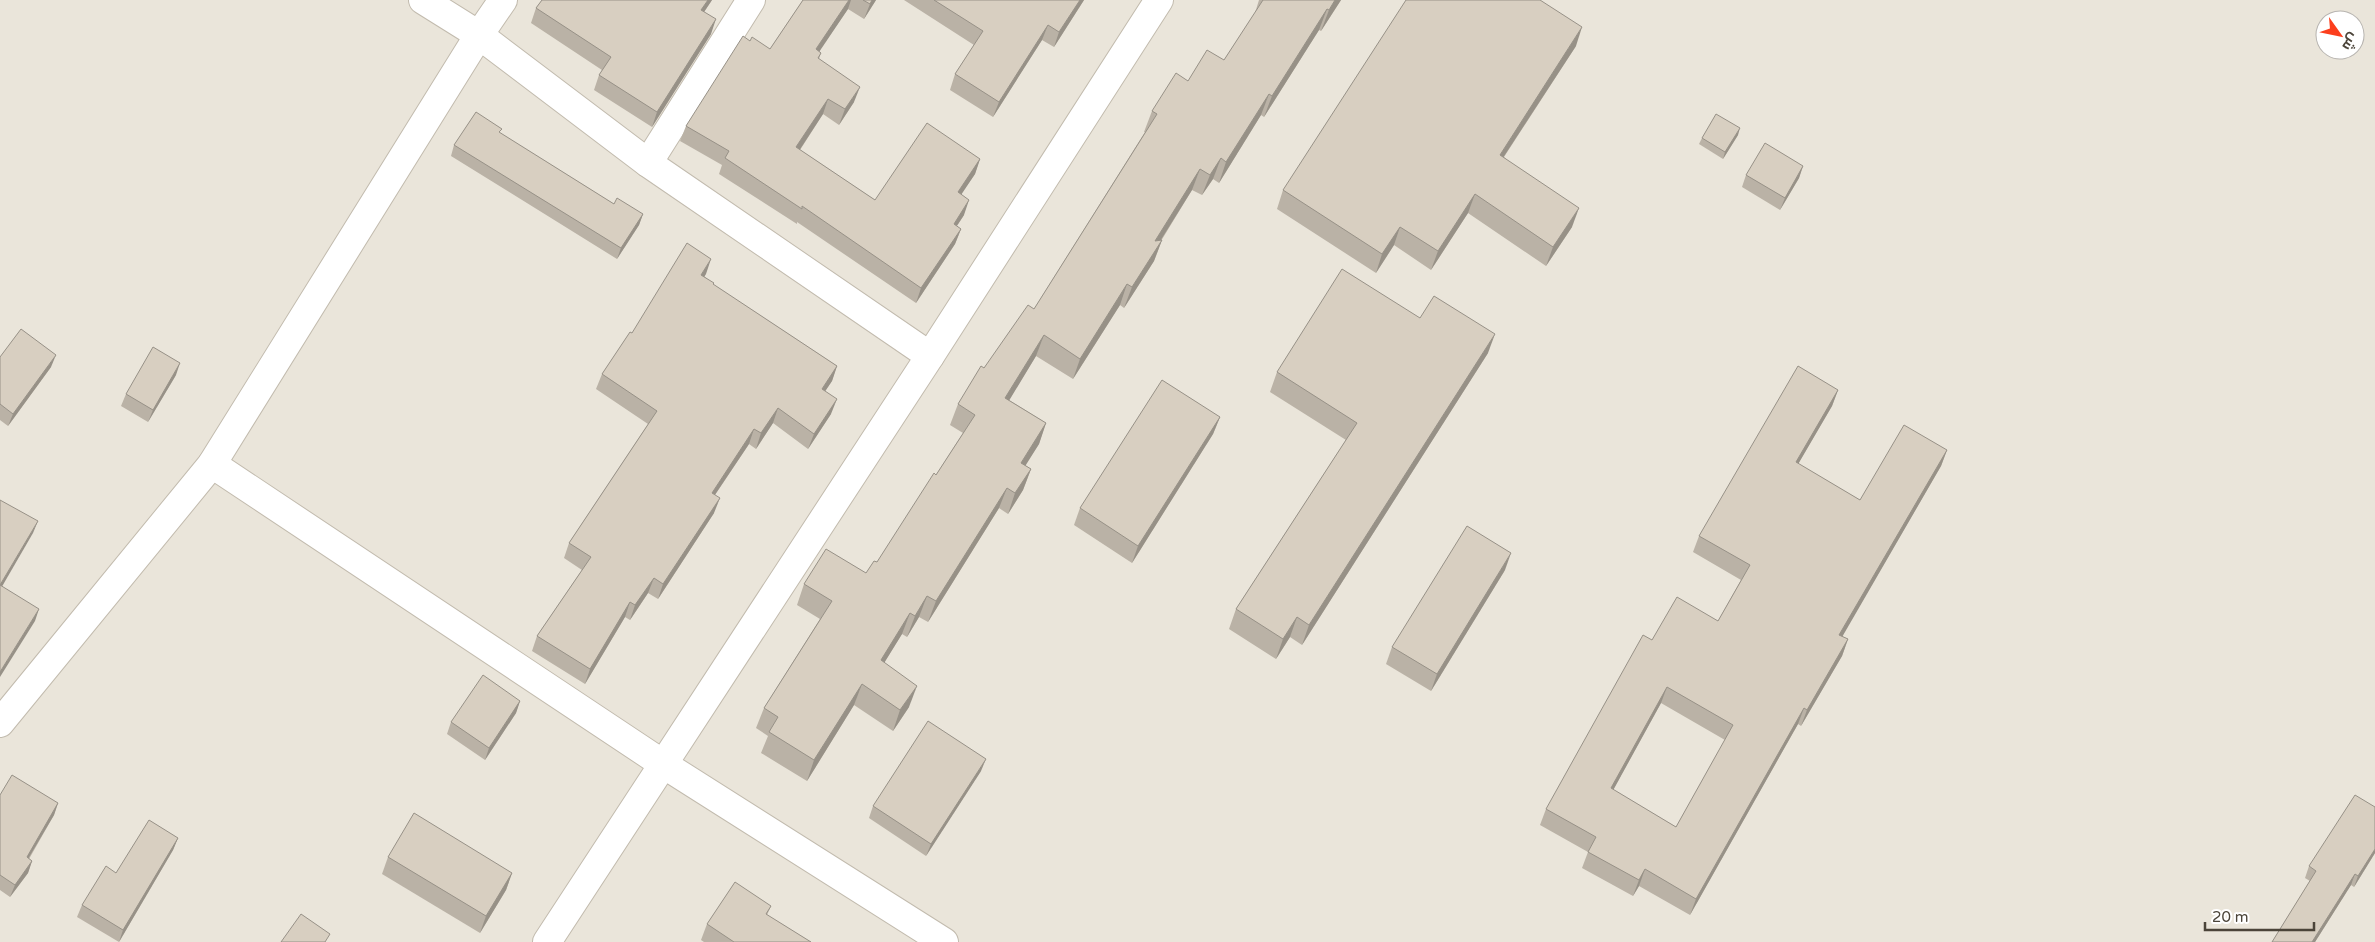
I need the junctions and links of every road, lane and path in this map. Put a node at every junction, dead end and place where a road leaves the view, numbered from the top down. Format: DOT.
graph roads {
  1 [pos="423,0"];
  2 [pos="503,0"];
  3 [pos="751,0"];
  4 [pos="1159,0"];
  5 [pos="479,35"];
  6 [pos="648,163"];
  7 [pos="930,356"];
  8 [pos="212,464"];
  9 [pos="0,723"];
  10 [pos="663,764"];
  11 [pos="547,942"];
  12 [pos="944,942"];
  1 -- 5 [label="street"];
  2 -- 5 [label="street"];
  3 -- 6 [label="street"];
  4 -- 7 [label="street"];
  5 -- 6 [label="street"];
  5 -- 8 [label="street"];
  6 -- 7 [label="street"];
  7 -- 10 [label="street"];
  8 -- 9 [label="street"];
  8 -- 10 [label="street"];
  10 -- 11 [label="street"];
  10 -- 12 [label="street"];
}
